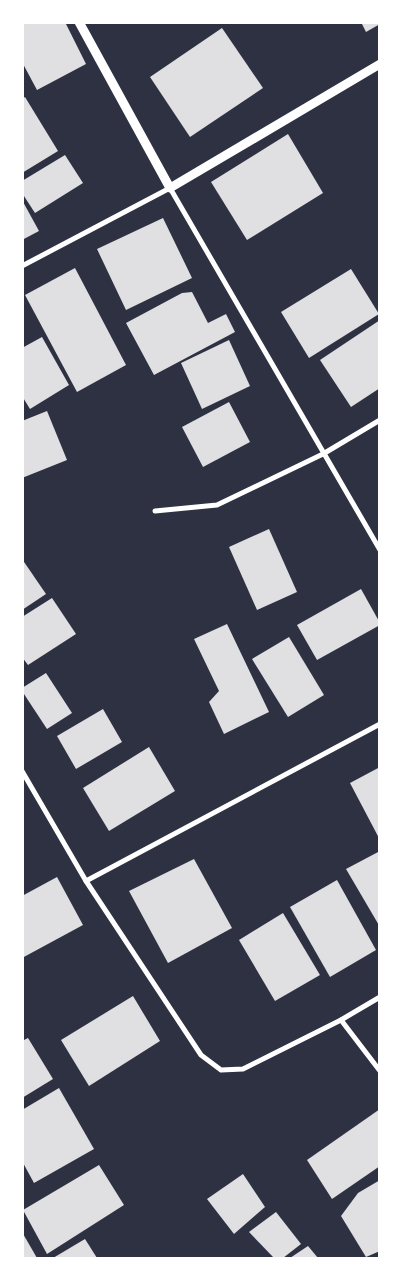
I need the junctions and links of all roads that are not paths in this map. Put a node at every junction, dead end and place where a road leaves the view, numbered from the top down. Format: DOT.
graph roads {
  1 [pos="79,22"];
  2 [pos="380,64"];
  3 [pos="170,188"];
  4 [pos="22,266"];
  5 [pos="380,420"];
  6 [pos="324,454"];
  7 [pos="155,511"];
  8 [pos="380,550"];
  9 [pos="380,724"];
  10 [pos="22,771"];
  11 [pos="86,881"];
  12 [pos="380,997"];
  13 [pos="341,1020"];
  14 [pos="380,1072"];
  1 -- 3 [label="street"];
  2 -- 3 [label="street"];
  3 -- 4 [label="street"];
  3 -- 6 [label="street"];
  5 -- 6 [label="street"];
  6 -- 7 [label="street"];
  6 -- 8 [label="street"];
  9 -- 11 [label="street"];
  10 -- 11 [label="street"];
  11 -- 13 [label="street"];
  12 -- 13 [label="street"];
  13 -- 14 [label="street"];
}
